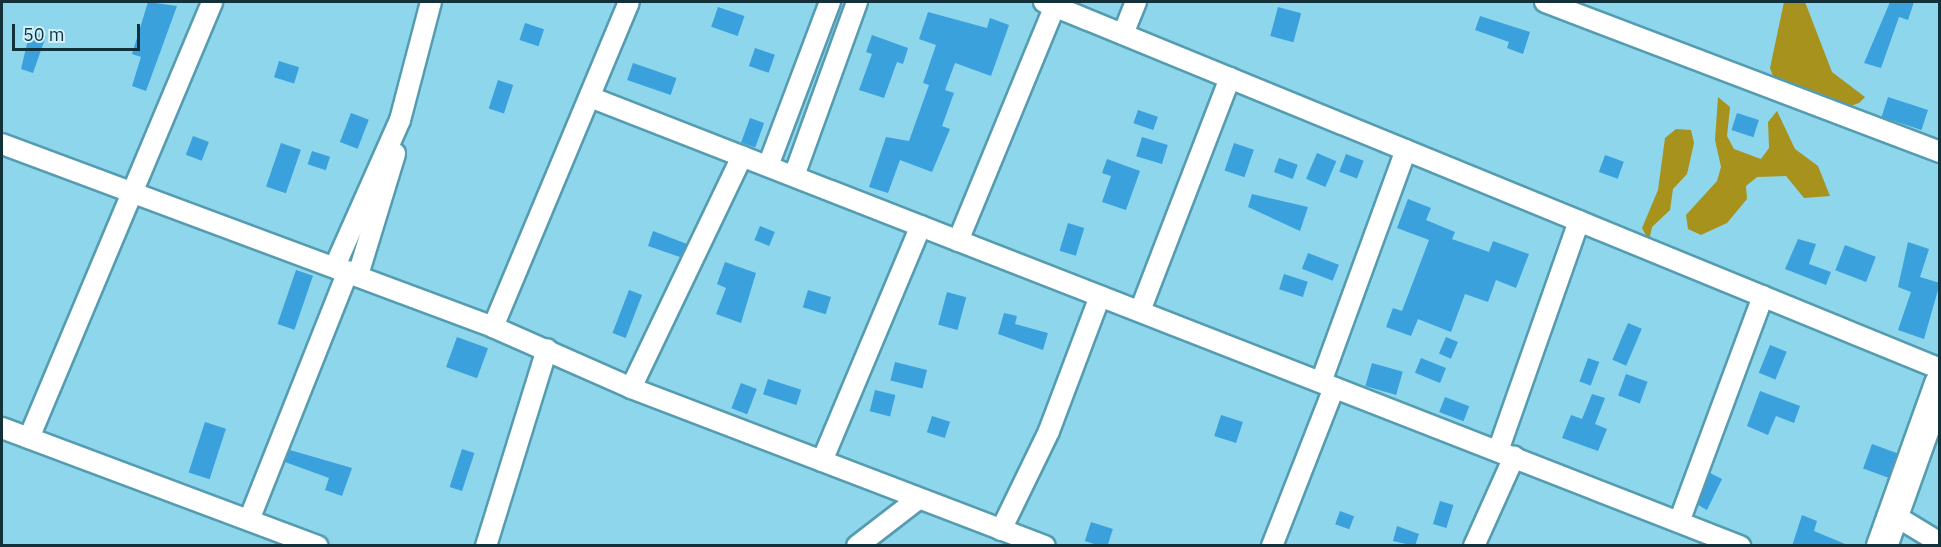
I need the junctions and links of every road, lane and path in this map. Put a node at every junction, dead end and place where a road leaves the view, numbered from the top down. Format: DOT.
graph roads {
  1 [pos="212,2"];
  2 [pos="431,2"];
  3 [pos="629,2"];
  4 [pos="830,2"];
  5 [pos="857,2"];
  6 [pos="1136,2"];
  7 [pos="1545,2"];
  8 [pos="1049,4"];
  9 [pos="1123,34"];
  10 [pos="1230,78"];
  11 [pos="590,97"];
  12 [pos="2,144"];
  13 [pos="1406,150"];
  14 [pos="1940,152"];
  15 [pos="742,156"];
  16 [pos="768,166"];
  17 [pos="794,176"];
  18 [pos="128,194"];
  19 [pos="1579,221"];
  20 [pos="921,226"];
  21 [pos="958,241"];
  22 [pos="347,271"];
  23 [pos="1100,296"];
  24 [pos="1763,296"];
  25 [pos="1140,311"];
  26 [pos="493,327"];
  27 [pos="547,349"];
  28 [pos="1940,369"];
  29 [pos="1940,384"];
  30 [pos="1328,385"];
  31 [pos="631,388"];
  32 [pos="2,428"];
  33 [pos="29,438"];
  34 [pos="1506,454"];
  35 [pos="822,461"];
  36 [pos="918,499"];
  37 [pos="1894,515"];
  38 [pos="249,520"];
  39 [pos="1679,522"];
  40 [pos="1001,530"];
  41 [pos="1940,543"];
  42 [pos="316,545"];
  43 [pos="486,546"];
  44 [pos="857,546"];
  45 [pos="1045,546"];
  46 [pos="1272,546"];
  47 [pos="1474,546"];
  48 [pos="1740,546"];
  49 [pos="1882,546"];
  1 -- 18 [label="street"];
  2 -- 22 [label="street"];
  3 -- 11 [label="street"];
  4 -- 16 [label="street"];
  5 -- 17 [label="street"];
  6 -- 9 [label="street"];
  7 -- 14 [label="street"];
  8 -- 9 [label="street"];
  8 -- 21 [label="street"];
  9 -- 10 [label="street"];
  10 -- 13 [label="street"];
  10 -- 25 [label="street"];
  11 -- 15 [label="street"];
  11 -- 26 [label="street"];
  12 -- 18 [label="street"];
  13 -- 19 [label="street"];
  13 -- 30 [label="street"];
  15 -- 16 [label="street"];
  15 -- 31 [label="street"];
  16 -- 17 [label="street"];
  17 -- 20 [label="street"];
  18 -- 22 [label="street"];
  18 -- 33 [label="street"];
  19 -- 24 [label="street"];
  19 -- 34 [label="street"];
  20 -- 21 [label="street"];
  20 -- 35 [label="street"];
  21 -- 23 [label="street"];
  22 -- 26 [label="street"];
  22 -- 38 [label="street"];
  23 -- 25 [label="street"];
  23 -- 40 [label="street"];
  24 -- 28 [label="street"];
  24 -- 39 [label="street"];
  25 -- 30 [label="street"];
  26 -- 27 [label="street"];
  27 -- 31 [label="street"];
  27 -- 43 [label="street"];
  29 -- 37 [label="highway"];
  30 -- 34 [label="street"];
  30 -- 46 [label="street"];
  31 -- 35 [label="street"];
  32 -- 33 [label="street"];
  33 -- 38 [label="street"];
  34 -- 39 [label="street"];
  34 -- 47 [label="street"];
  35 -- 36 [label="street"];
  36 -- 40 [label="street"];
  36 -- 44 [label="street"];
  37 -- 41 [label="street"];
  37 -- 49 [label="highway"];
  38 -- 42 [label="street"];
  39 -- 48 [label="street"];
  40 -- 45 [label="street"];
}
